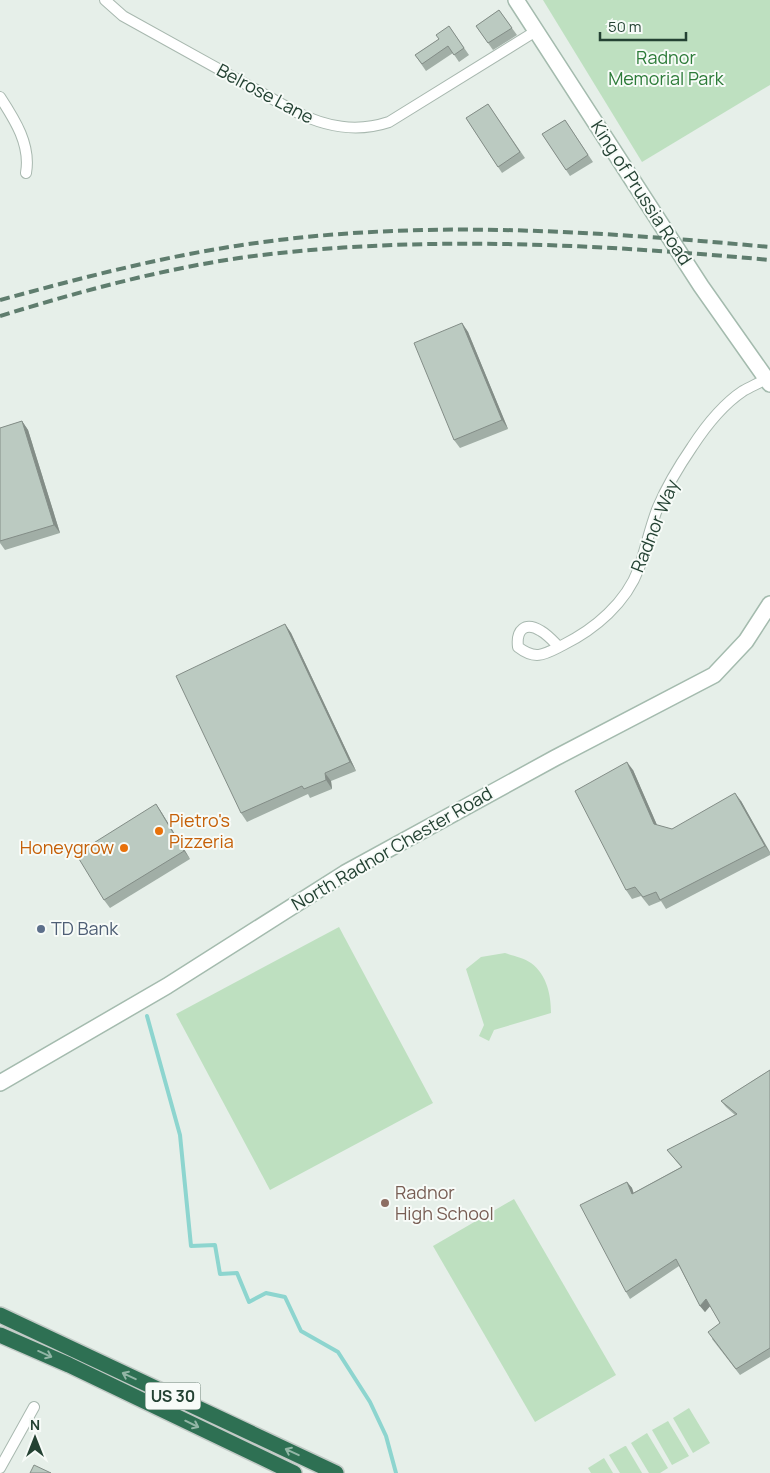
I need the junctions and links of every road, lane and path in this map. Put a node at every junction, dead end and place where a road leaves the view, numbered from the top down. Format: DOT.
graph roads {
  1 [pos="105,0"];
  2 [pos="516,1"];
  3 [pos="536,31"];
  4 [pos="0,97"];
  5 [pos="26,172"];
  6 [pos="768,381"];
  7 [pos="770,604"];
  8 [pos="559,647"];
  9 [pos="0,1083"];
  10 [pos="0,1315"];
  11 [pos="0,1335"];
  12 [pos="34,1407"];
  13 [pos="0,1468"];
  14 [pos="294,1473"];
  15 [pos="336,1473"];
  1 -- 3 [label="street, Belrose Lane"];
  2 -- 3 [label="main road, King of Prussia Road"];
  3 -- 6 [label="main road, King of Prussia Road"];
  4 -- 5 [label="street"];
  6 -- 8 [label="street, Radnor Way"];
  7 -- 9 [label="main road, North Radnor Chester Road"];
  15 -- 10 [label="highway, US 30, one-way"];
  11 -- 14 [label="highway, US 30, one-way"];
  12 -- 13 [label="street"];
}
